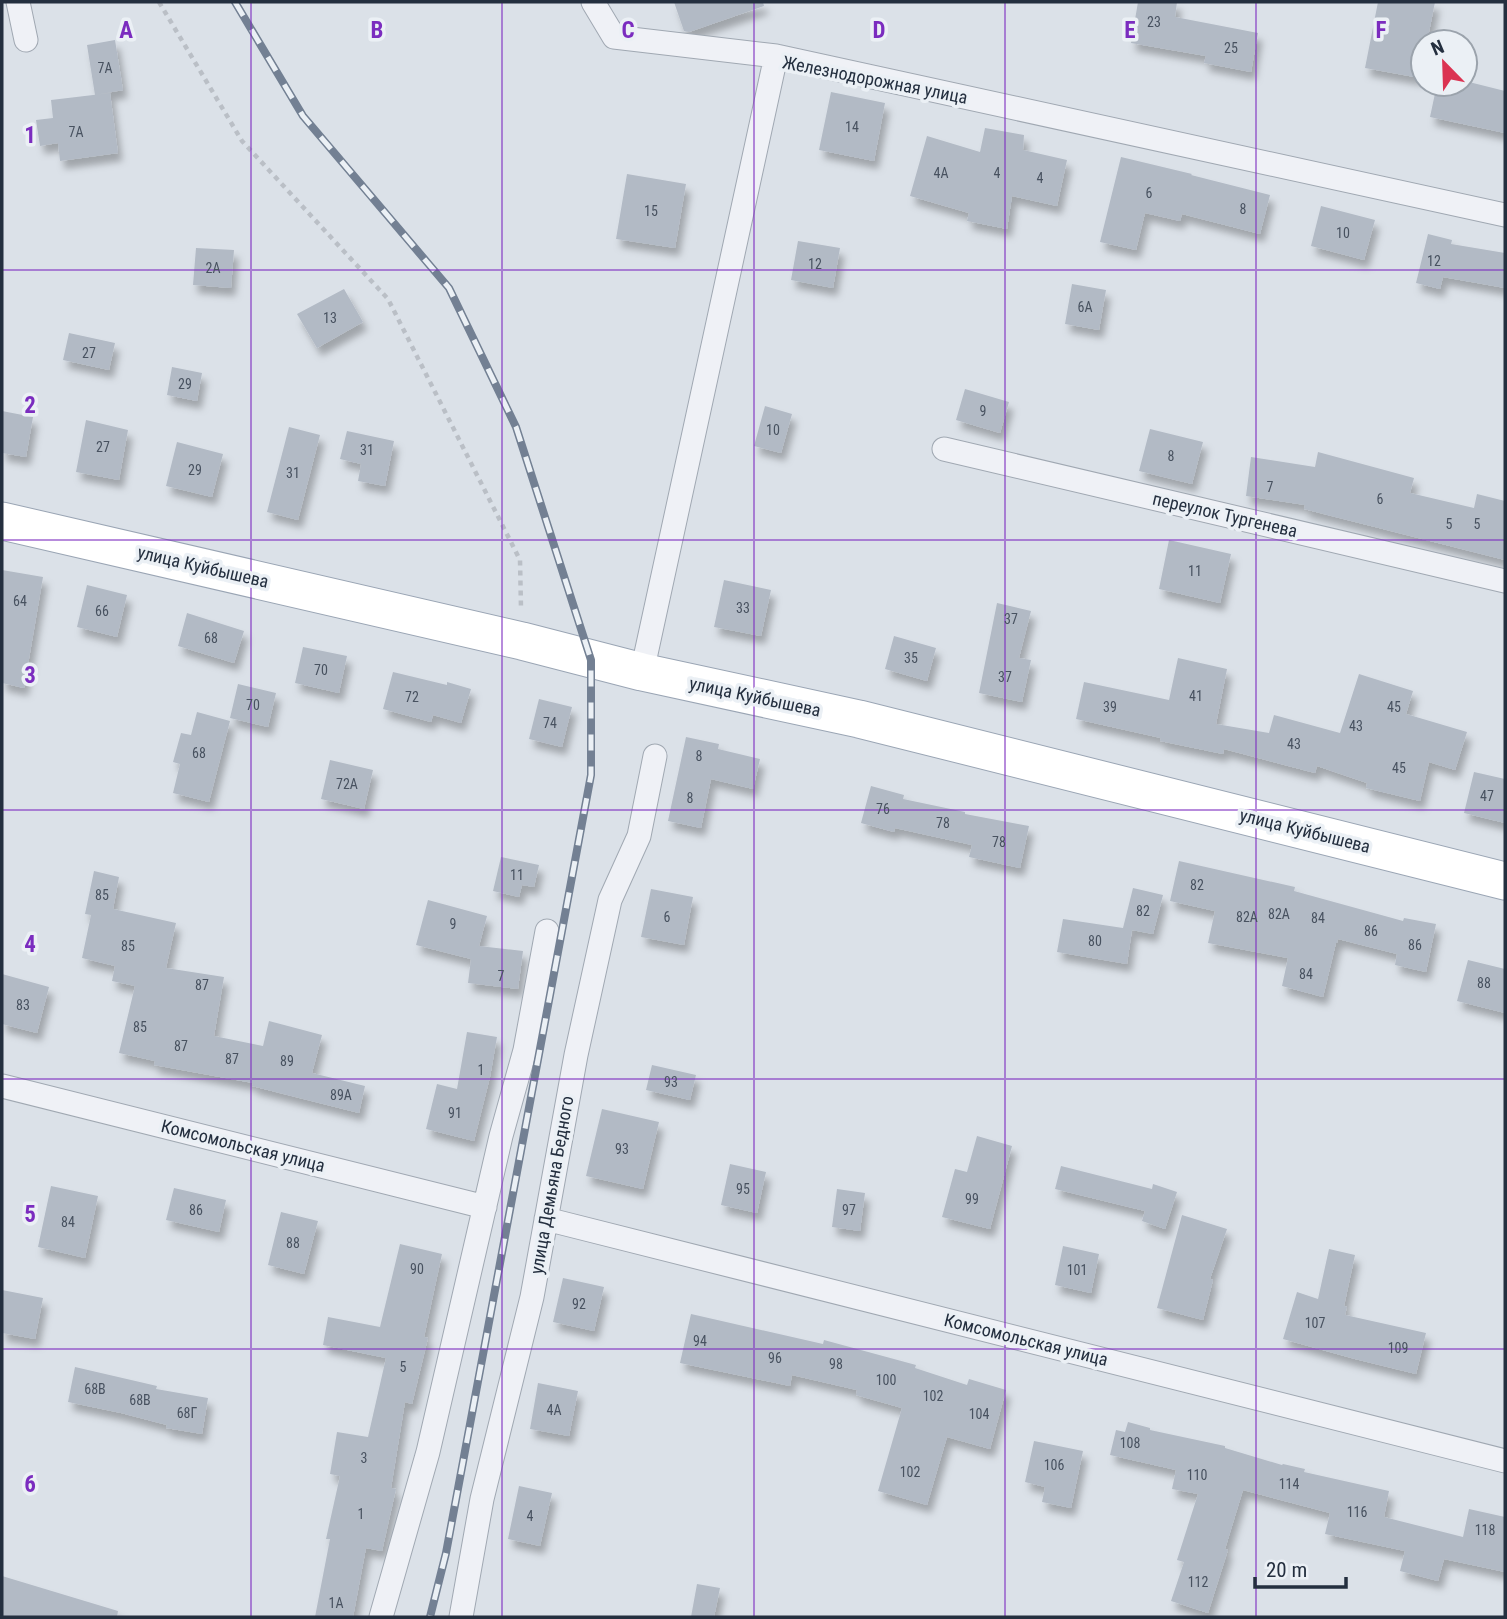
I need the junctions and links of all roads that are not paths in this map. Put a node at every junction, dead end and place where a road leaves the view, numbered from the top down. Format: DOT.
graph roads {
  1 [pos="18,2"];
  2 [pos="593,2"];
  3 [pos="26,40"];
  4 [pos="776,56"];
  5 [pos="1505,215"];
  6 [pos="944,449"];
  7 [pos="2,521"];
  8 [pos="1505,581"];
  9 [pos="642,673"];
  10 [pos="655,756"];
  11 [pos="1505,881"];
  12 [pos="547,931"];
  13 [pos="2,1086"];
  14 [pos="485,1207"];
  15 [pos="546,1220"];
  16 [pos="1505,1461"];
  17 [pos="381,1617"];
  18 [pos="461,1617"];
  1 -- 3 [label="street"];
  2 -- 4 [label="street"];
  4 -- 5 [label="street, Железнодорожная улица"];
  4 -- 9 [label="street, Железнодорожная улица"];
  6 -- 8 [label="street, переулок Тургенева"];
  7 -- 9 [label="main road, улица Куйбышева"];
  9 -- 11 [label="main road, улица Куйбышева"];
  10 -- 15 [label="street, улица Демьяна Бедного"];
  12 -- 14 [label="street"];
  13 -- 14 [label="street, Комсомольская улица"];
  14 -- 17 [label="street"];
  15 -- 16 [label="street, Комсомольская улица"];
  15 -- 18 [label="street, улица Демьяна Бедного"];
}
